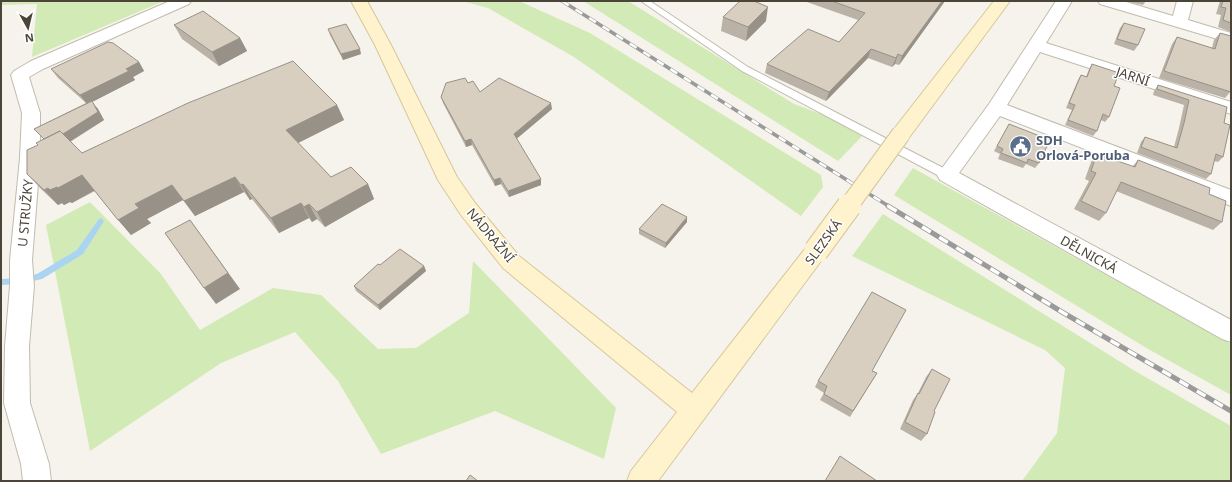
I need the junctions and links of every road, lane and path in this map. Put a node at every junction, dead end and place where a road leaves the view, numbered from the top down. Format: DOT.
graph roads {
  1 [pos="183,1"];
  2 [pos="359,1"];
  3 [pos="645,1"];
  4 [pos="1002,1"];
  5 [pos="1064,1"];
  6 [pos="1106,1"];
  7 [pos="1185,1"];
  8 [pos="1179,22"];
  9 [pos="1231,38"];
  10 [pos="1036,45"];
  11 [pos="996,108"];
  12 [pos="1231,108"];
  13 [pos="947,175"];
  14 [pos="1231,198"];
  15 [pos="1231,332"];
  16 [pos="695,411"];
  17 [pos="37,481"];
  18 [pos="641,481"];
  1 -- 17 [label="street, U STRUŽKY"];
  2 -- 16 [label="street, NÁDRAŽNÍ"];
  3 -- 13 [label="lane"];
  4 -- 16 [label="street, SLEZSKÁ, bridge"];
  5 -- 10 [label="street"];
  6 -- 8 [label="street"];
  7 -- 8 [label="street"];
  8 -- 9 [label="street"];
  10 -- 11 [label="street"];
  10 -- 12 [label="street, JARNÍ"];
  11 -- 13 [label="street"];
  11 -- 14 [label="street"];
  13 -- 15 [label="street, DĚLNICKÁ"];
  16 -- 18 [label="street, SLEZSKÁ"];
}
